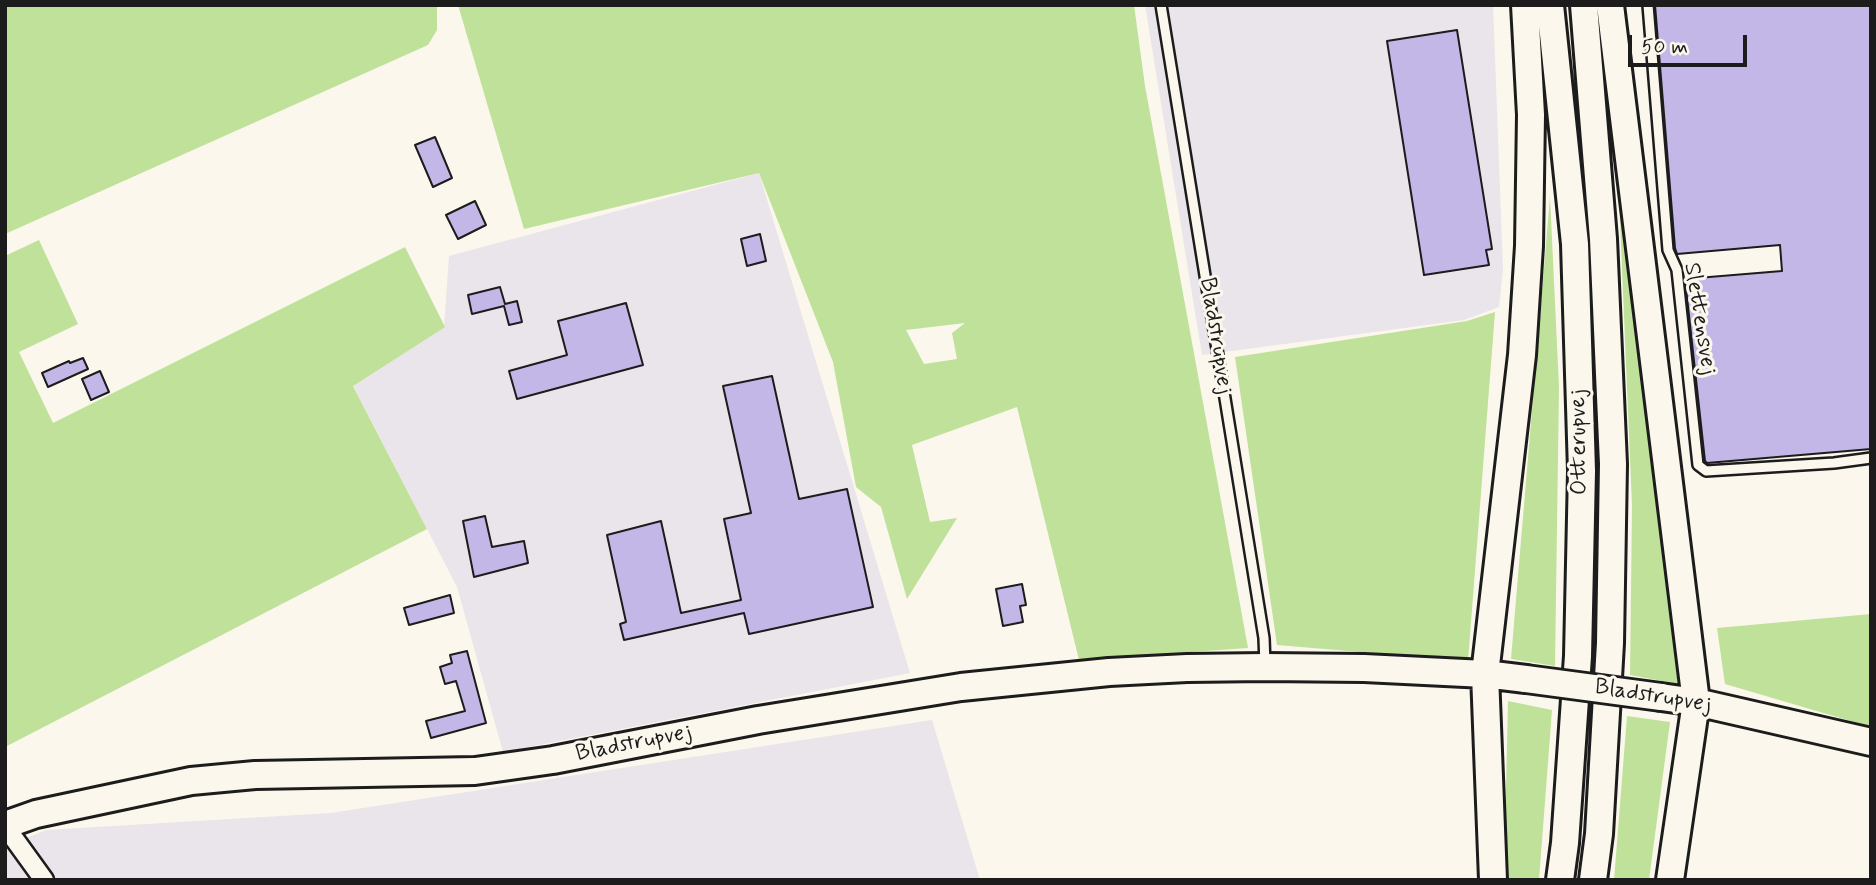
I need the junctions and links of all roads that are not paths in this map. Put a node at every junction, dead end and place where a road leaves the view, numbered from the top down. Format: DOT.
graph roads {
  1 [pos="1161,5"];
  2 [pos="1525,5"];
  3 [pos="1550,5"];
  4 [pos="1584,5"];
  5 [pos="1610,5"];
  6 [pos="1648,5"];
  7 [pos="1871,458"];
  8 [pos="1265,667"];
  9 [pos="1485,674"];
  10 [pos="1696,702"];
  11 [pos="1871,742"];
  12 [pos="5,826"];
  13 [pos="44,880"];
  14 [pos="1493,880"];
  15 [pos="1560,880"];
  16 [pos="1593,880"];
  17 [pos="1670,880"];
  1 -- 8 [label="lane, Bladstrupvej"];
  2 -- 9 [label="main road"];
  3 -- 15 [label="main road, Otterupvej"];
  4 -- 16 [label="main road, Otterupvej"];
  5 -- 10 [label="main road"];
  6 -- 7 [label="lane, Slettensvej"];
  8 -- 9 [label="main road, Bladstrupvej"];
  8 -- 12 [label="main road, Bladstrupvej"];
  9 -- 10 [label="main road, Bladstrupvej, bridge"];
  9 -- 14 [label="main road"];
  10 -- 11 [label="main road, Bladstrupvej"];
  10 -- 17 [label="main road"];
  12 -- 13 [label="street"];
}
